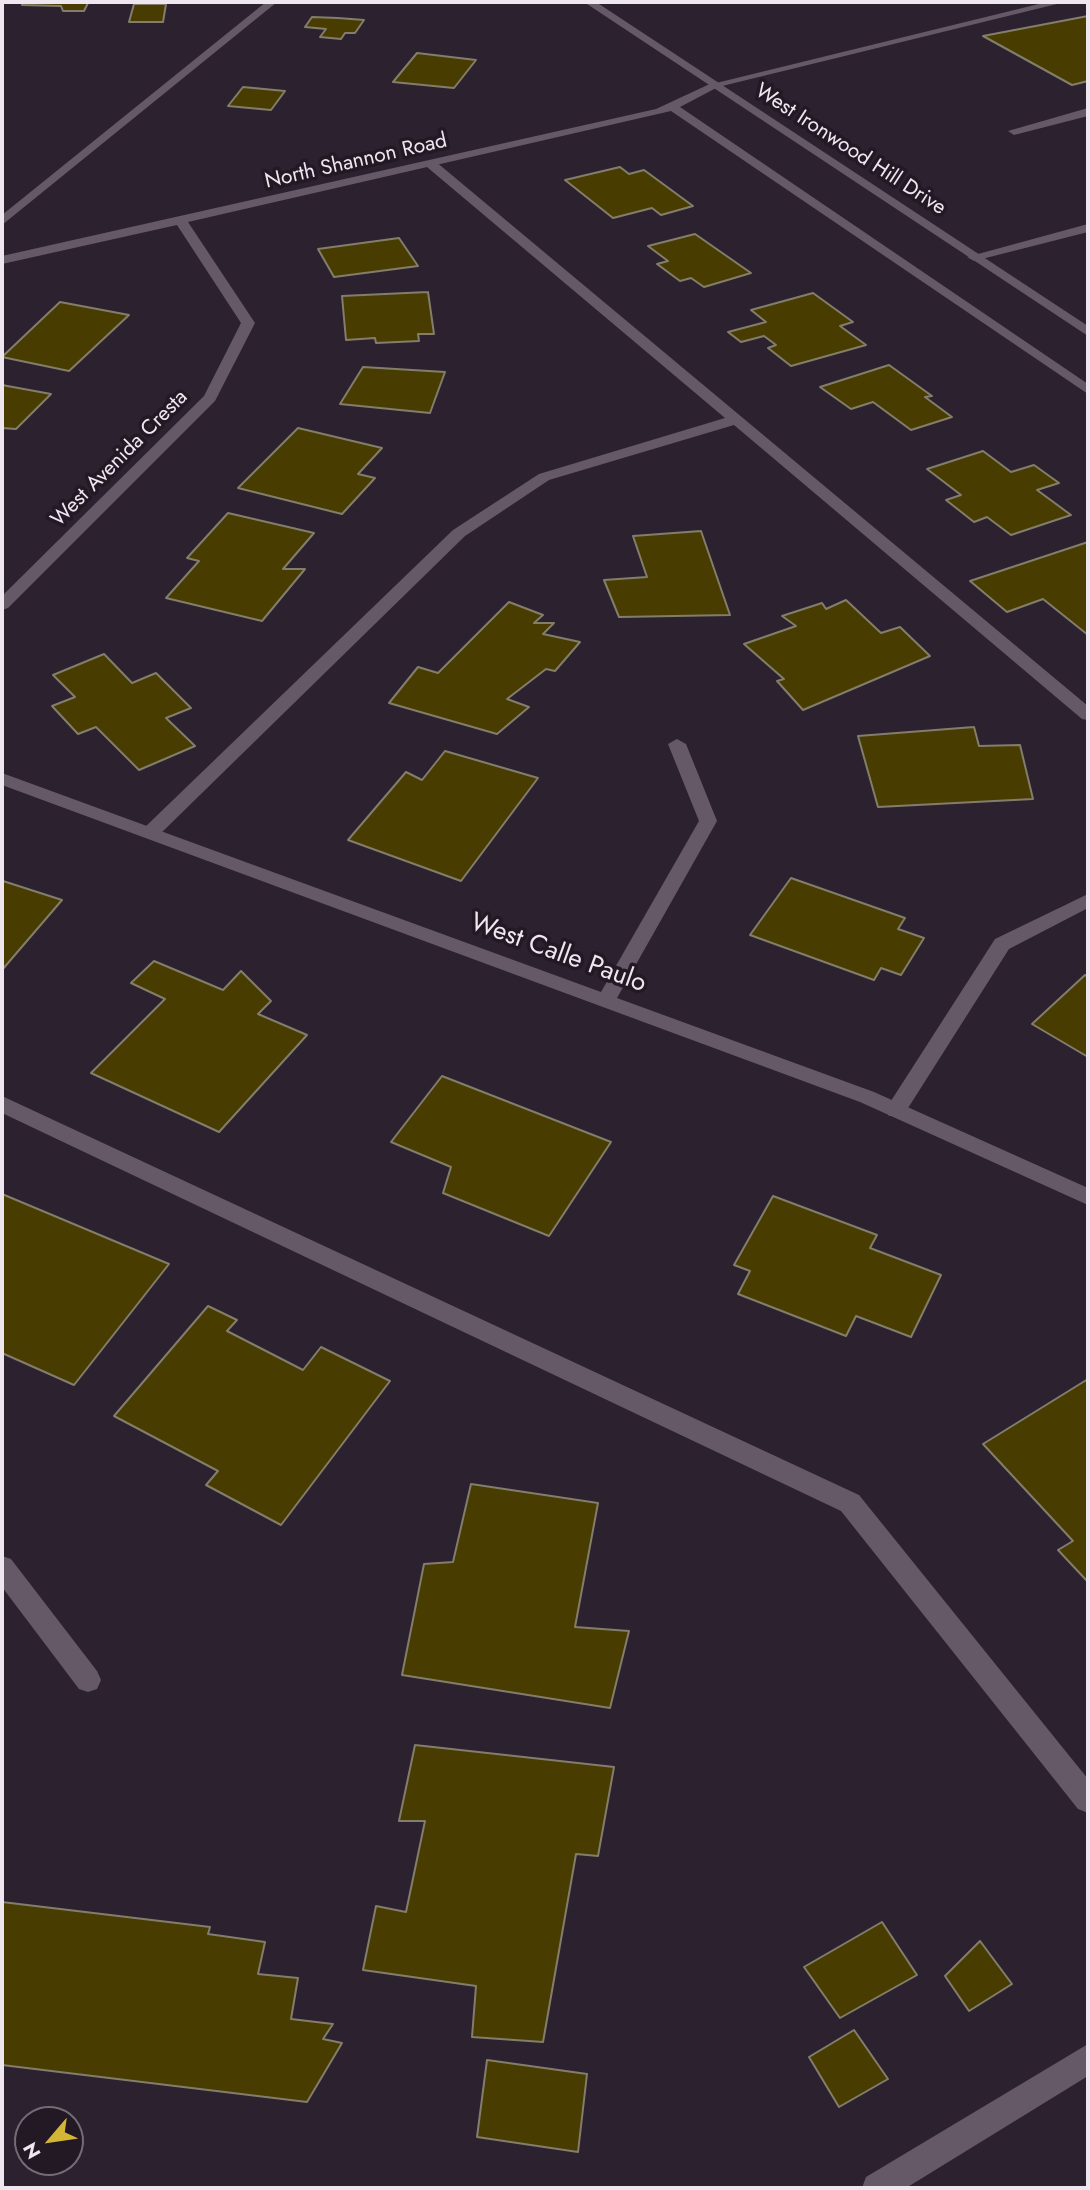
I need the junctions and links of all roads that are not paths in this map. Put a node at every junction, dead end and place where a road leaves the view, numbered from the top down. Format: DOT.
graph roads {
  1 [pos="272,2"];
  2 [pos="589,2"];
  3 [pos="1060,2"];
  4 [pos="714,85"];
  5 [pos="671,107"];
  6 [pos="1088,112"];
  7 [pos="1014,131"];
  8 [pos="430,164"];
  9 [pos="2,221"];
  10 [pos="181,221"];
  11 [pos="1088,228"];
  12 [pos="974,257"];
  13 [pos="2,260"];
  14 [pos="1088,332"];
  15 [pos="1088,390"];
  16 [pos="736,420"];
  17 [pos="2,605"];
  18 [pos="1088,715"];
  19 [pos="677,744"];
  20 [pos="2,779"];
  21 [pos="150,833"];
  22 [pos="1088,900"];
  23 [pos="606,1000"];
  24 [pos="2,1104"];
  25 [pos="896,1110"];
  26 [pos="1088,1197"];
  27 [pos="2,1567"];
  28 [pos="88,1680"];
  29 [pos="1088,1800"];
  30 [pos="1088,2059"];
  31 [pos="877,2188"];
  1 -- 9 [label="street"];
  2 -- 4 [label="street, West Ironwood Hill Drive"];
  3 -- 4 [label="street, North Shannon Road"];
  4 -- 5 [label="street, North Shannon Road"];
  4 -- 12 [label="street, West Ironwood Hill Drive"];
  5 -- 8 [label="street, North Shannon Road"];
  5 -- 15 [label="street"];
  6 -- 7 [label="street"];
  8 -- 10 [label="street, North Shannon Road"];
  8 -- 16 [label="street"];
  10 -- 13 [label="street, North Shannon Road"];
  10 -- 17 [label="street, West Avenida Cresta"];
  11 -- 12 [label="street"];
  12 -- 14 [label="street, West Ironwood Hill Drive"];
  16 -- 18 [label="street"];
  16 -- 21 [label="street"];
  19 -- 23 [label="street"];
  20 -- 21 [label="street, West Calle Paulo"];
  21 -- 23 [label="street, West Calle Paulo"];
  22 -- 25 [label="street"];
  23 -- 25 [label="street, West Calle Paulo"];
  24 -- 29 [label="street"];
  25 -- 26 [label="street, West Calle Paulo"];
  27 -- 28 [label="street"];
  30 -- 31 [label="street"];
}
